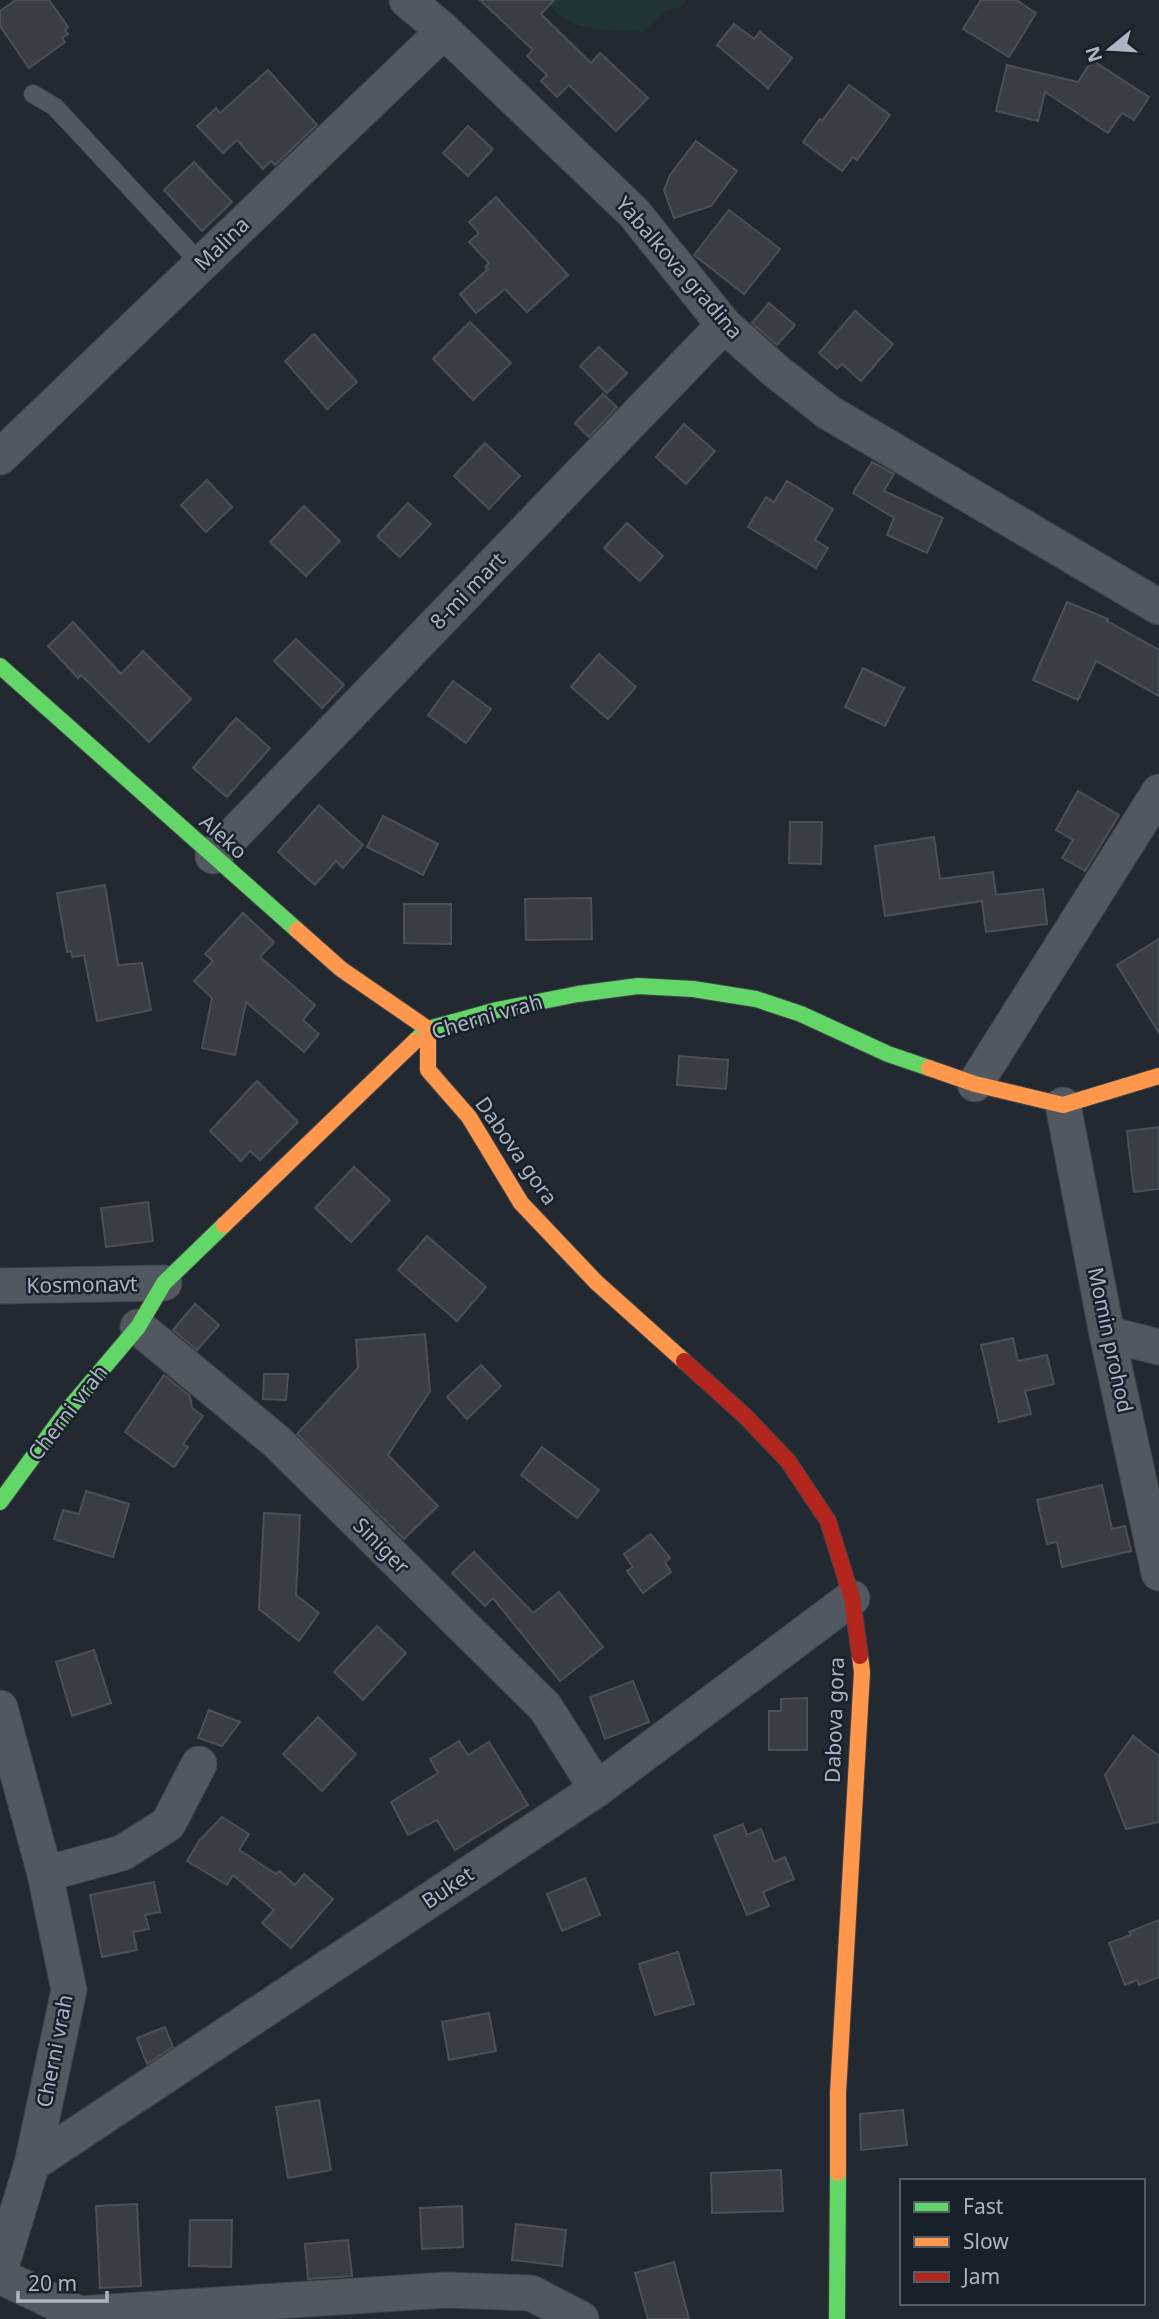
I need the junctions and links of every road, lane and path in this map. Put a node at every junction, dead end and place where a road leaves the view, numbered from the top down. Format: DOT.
graph roads {
  1 [pos="407,0"];
  2 [pos="444,31"];
  3 [pos="33,94"];
  4 [pos="201,264"];
  5 [pos="724,325"];
  6 [pos="0,457"];
  7 [pos="1159,607"];
  8 [pos="0,666"];
  9 [pos="1159,792"];
  10 [pos="212,856"];
  11 [pos="428,1029"];
  12 [pos="1159,1076"];
  13 [pos="975,1084"];
  14 [pos="1063,1105"];
  15 [pos="164,1283"];
  16 [pos="0,1286"];
  17 [pos="138,1327"];
  18 [pos="1108,1334"];
  19 [pos="1159,1347"];
  20 [pos="0,1502"];
  21 [pos="1159,1573"];
  22 [pos="852,1598"];
  23 [pos="0,1708"];
  24 [pos="199,1764"];
  25 [pos="597,1789"];
  26 [pos="45,1874"];
  27 [pos="32,2164"];
  28 [pos="0,2270"];
  29 [pos="0,2276"];
  30 [pos="581,2319"];
  31 [pos="836,2319"];
  1 -- 2 [label="street, Yabalkova gradina"];
  2 -- 4 [label="street, Malina"];
  2 -- 5 [label="street, Yabalkova gradina"];
  3 -- 4 [label="lane"];
  4 -- 6 [label="street, Malina"];
  5 -- 7 [label="street, Yabalkova gradina"];
  5 -- 10 [label="street, 8-mi mart"];
  8 -- 10 [label="street, Aleko"];
  9 -- 13 [label="street"];
  10 -- 11 [label="street, Aleko"];
  11 -- 13 [label="street, Cherni vrah"];
  11 -- 15 [label="street, Cherni vrah"];
  11 -- 22 [label="street, Dabova gora"];
  12 -- 14 [label="street"];
  13 -- 14 [label="street, Cherni vrah"];
  14 -- 18 [label="street, Momin prohod"];
  15 -- 16 [label="street, Kosmonavt"];
  15 -- 17 [label="street, Cherni vrah"];
  17 -- 20 [label="street, Cherni vrah"];
  17 -- 25 [label="street, Siniger"];
  18 -- 19 [label="street"];
  18 -- 21 [label="street, Momin prohod"];
  22 -- 25 [label="street, Buket"];
  22 -- 31 [label="street, Dabova gora"];
  23 -- 26 [label="street, Cherni vrah"];
  24 -- 26 [label="street"];
  25 -- 27 [label="street, Buket"];
  26 -- 27 [label="street, Cherni vrah"];
  27 -- 28 [label="street, Cherni vrah"];
  29 -- 30 [label="street"];
}
